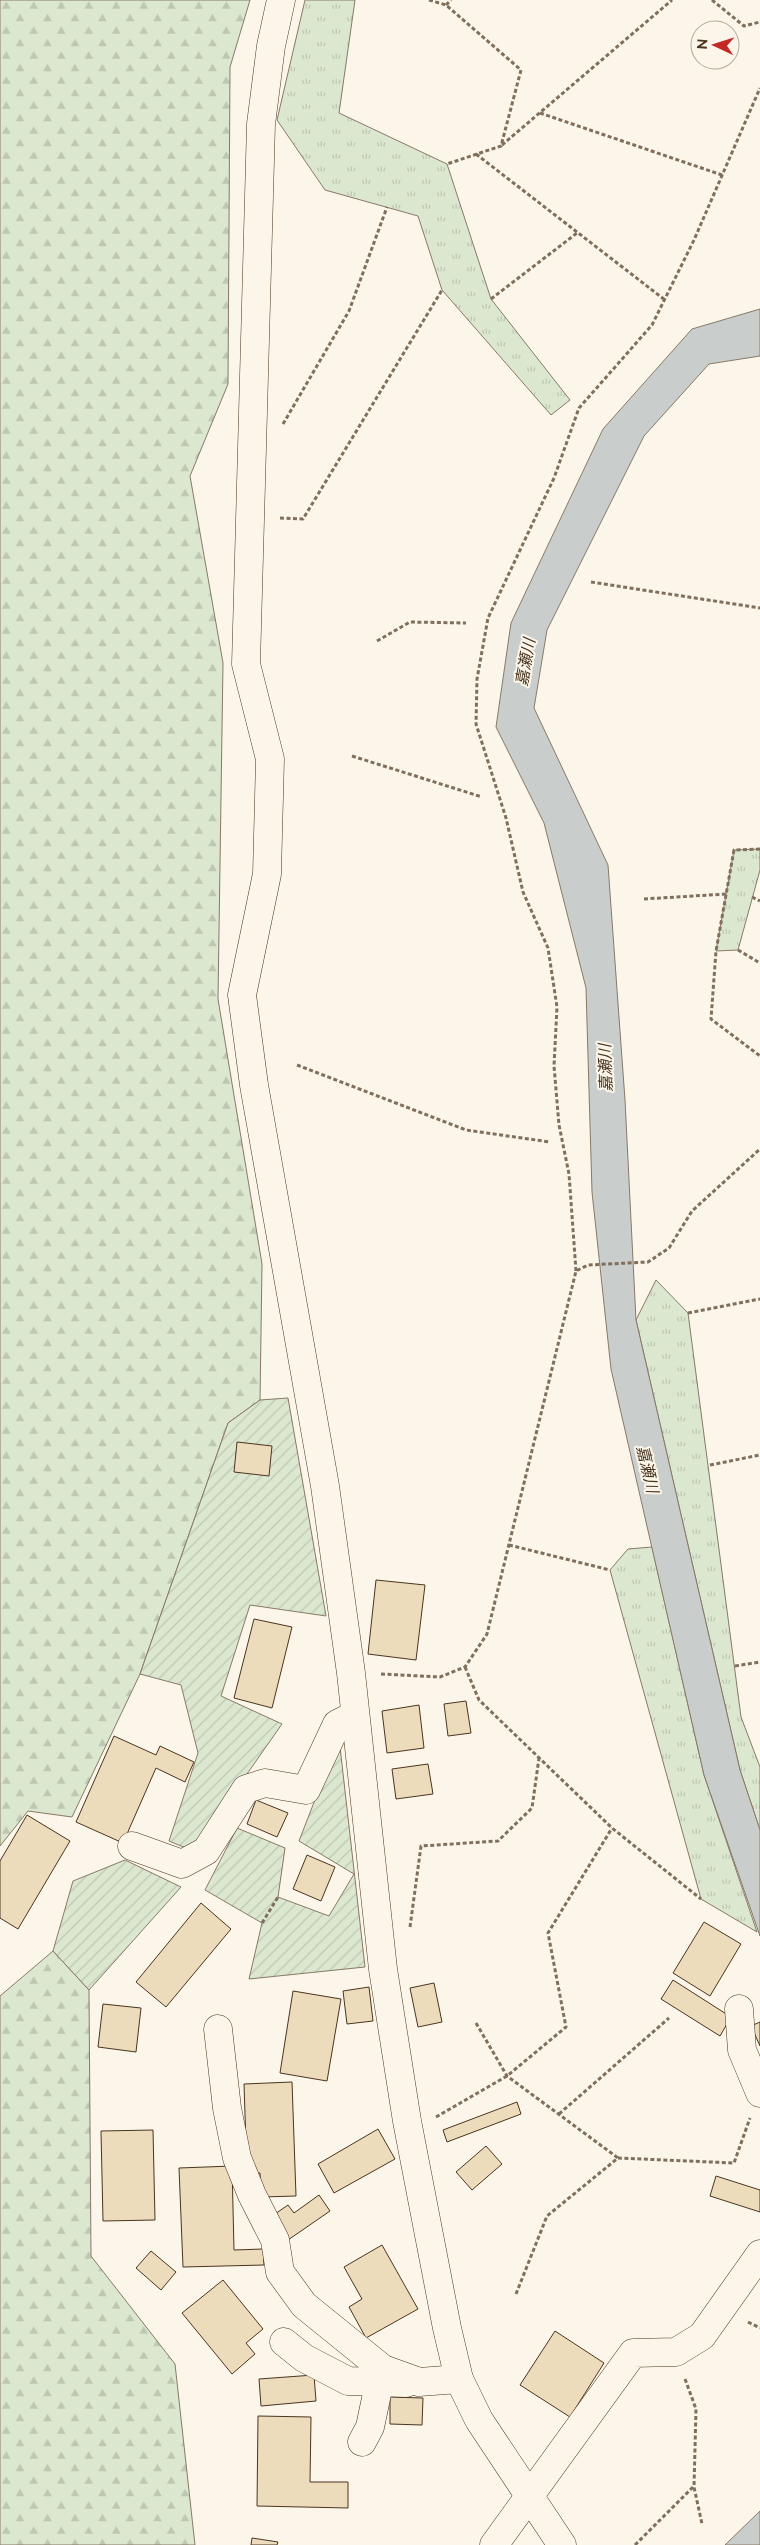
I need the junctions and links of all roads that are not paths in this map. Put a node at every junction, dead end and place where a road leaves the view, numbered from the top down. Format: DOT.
graph roads {
  1 [pos="281,0"];
  2 [pos="355,1715"];
  3 [pos="132,1846"];
  4 [pos="740,2009"];
  5 [pos="218,2029"];
  6 [pos="760,2092"];
  7 [pos="760,2254"];
  8 [pos="284,2342"];
  9 [pos="459,2379"];
  10 [pos="419,2382"];
  11 [pos="379,2384"];
  12 [pos="362,2442"];
  13 [pos="530,2498"];
  14 [pos="494,2545"];
  15 [pos="562,2545"];
  1 -- 2 [label="street"];
  2 -- 3 [label="street"];
  2 -- 9 [label="street"];
  4 -- 6 [label="street"];
  5 -- 10 [label="street"];
  7 -- 13 [label="street"];
  8 -- 11 [label="street"];
  9 -- 10 [label="street"];
  9 -- 13 [label="street"];
  10 -- 11 [label="street"];
  11 -- 12 [label="street"];
  13 -- 14 [label="street"];
  13 -- 15 [label="street"];
}
